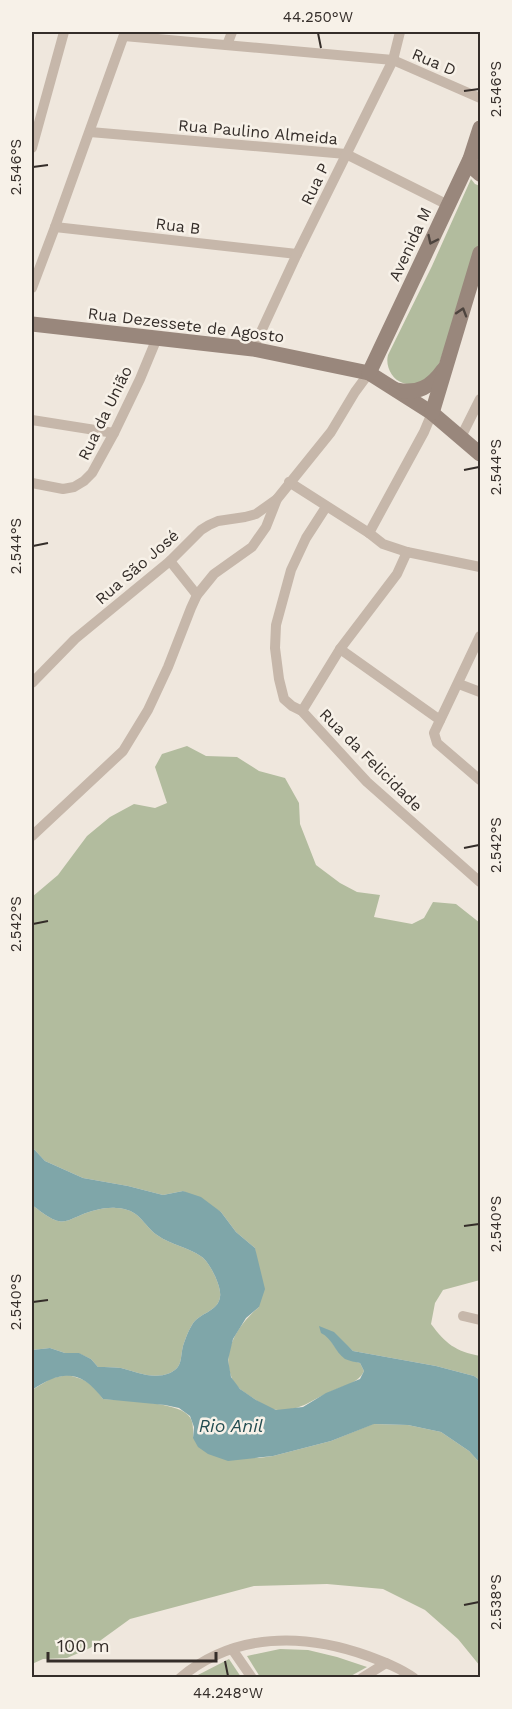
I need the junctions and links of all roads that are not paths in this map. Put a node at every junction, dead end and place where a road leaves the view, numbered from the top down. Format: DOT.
graph roads {
  1 [pos="64,32"];
  2 [pos="232,32"];
  3 [pos="400,32"];
  4 [pos="125,34"];
  5 [pos="227,45"];
  6 [pos="393,60"];
  7 [pos="480,98"];
  8 [pos="480,129"];
  9 [pos="90,132"];
  10 [pos="32,148"];
  11 [pos="346,154"];
  12 [pos="470,159"];
  13 [pos="480,174"];
  14 [pos="448,205"];
  15 [pos="56,227"];
  16 [pos="297,254"];
  17 [pos="480,256"];
  18 [pos="32,288"];
  19 [pos="32,324"];
  20 [pos="157,338"];
  21 [pos="381,347"];
  22 [pos="253,349"];
  23 [pos="445,368"];
  24 [pos="369,373"];
  25 [pos="393,388"];
  26 [pos="480,399"];
  27 [pos="432,413"];
  28 [pos="32,420"];
  29 [pos="114,433"];
  30 [pos="461,437"];
  31 [pos="480,454"];
  32 [pos="32,483"];
  33 [pos="289,483"];
  34 [pos="277,499"];
  35 [pos="326,507"];
  36 [pos="369,533"];
  37 [pos="406,552"];
  38 [pos="170,561"];
  39 [pos="480,567"];
  40 [pos="197,596"];
  41 [pos="480,636"];
  42 [pos="340,649"];
  43 [pos="32,683"];
  44 [pos="459,684"];
  45 [pos="480,692"];
  46 [pos="302,711"];
  47 [pos="440,720"];
  48 [pos="480,780"];
  49 [pos="32,836"];
  50 [pos="480,882"];
  51 [pos="463,1316"];
  52 [pos="480,1320"];
  53 [pos="232,1649"];
  54 [pos="386,1663"];
  55 [pos="368,1676"];
  56 [pos="180,1677"];
  57 [pos="252,1677"];
  58 [pos="414,1677"];
  1 -- 10 [label="street"];
  2 -- 5 [label="street"];
  3 -- 6 [label="street, Rua P"];
  4 -- 5 [label="street, Rua D"];
  4 -- 9 [label="street"];
  5 -- 6 [label="street, Rua D"];
  6 -- 7 [label="street, Rua D"];
  6 -- 11 [label="street, Rua P"];
  8 -- 12 [label="street, Avenida M"];
  9 -- 11 [label="street, Rua Paulino Almeida"];
  9 -- 15 [label="street"];
  11 -- 14 [label="street, Rua Paulino Almeida"];
  11 -- 16 [label="street, Rua P"];
  12 -- 13 [label="street"];
  12 -- 14 [label="street, Avenida M"];
  14 -- 21 [label="street, Avenida M, one-way"];
  15 -- 16 [label="street, Rua B"];
  15 -- 18 [label="street"];
  16 -- 22 [label="street, Rua P"];
  23 -- 17 [label="street, one-way"];
  19 -- 20 [label="street, Rua Dezessete de Agosto"];
  20 -- 22 [label="street, Rua Dezessete de Agosto"];
  20 -- 29 [label="street, Rua da União"];
  21 -- 24 [label="street, Avenida M"];
  21 -- 25 [label="street"];
  22 -- 24 [label="street, Rua Dezessete de Agosto"];
  23 -- 25 [label="street"];
  23 -- 27 [label="street"];
  24 -- 25 [label="street, Rua Dezessete de Agosto"];
  24 -- 33 [label="street"];
  25 -- 27 [label="street, Rua Dezessete de Agosto"];
  26 -- 30 [label="street"];
  27 -- 30 [label="street, Rua Dezessete de Agosto"];
  27 -- 36 [label="street"];
  28 -- 29 [label="street"];
  29 -- 32 [label="street, Rua da União"];
  30 -- 31 [label="street, Rua Dezessete de Agosto"];
  33 -- 34 [label="street"];
  33 -- 35 [label="street"];
  34 -- 38 [label="street, Rua São José"];
  34 -- 40 [label="street"];
  35 -- 36 [label="street"];
  35 -- 46 [label="street, Rua da Felicidade"];
  36 -- 37 [label="street"];
  37 -- 39 [label="street"];
  37 -- 42 [label="street"];
  38 -- 40 [label="street"];
  38 -- 43 [label="street, Rua São José"];
  40 -- 49 [label="street"];
  41 -- 44 [label="street"];
  42 -- 46 [label="street"];
  42 -- 47 [label="street"];
  44 -- 45 [label="street"];
  44 -- 47 [label="street"];
  46 -- 50 [label="street, Rua da Felicidade"];
  47 -- 48 [label="street"];
  51 -- 52 [label="street"];
  53 -- 54 [label="street"];
  53 -- 56 [label="street"];
  53 -- 57 [label="street"];
  54 -- 55 [label="street"];
  54 -- 58 [label="street"];
}
